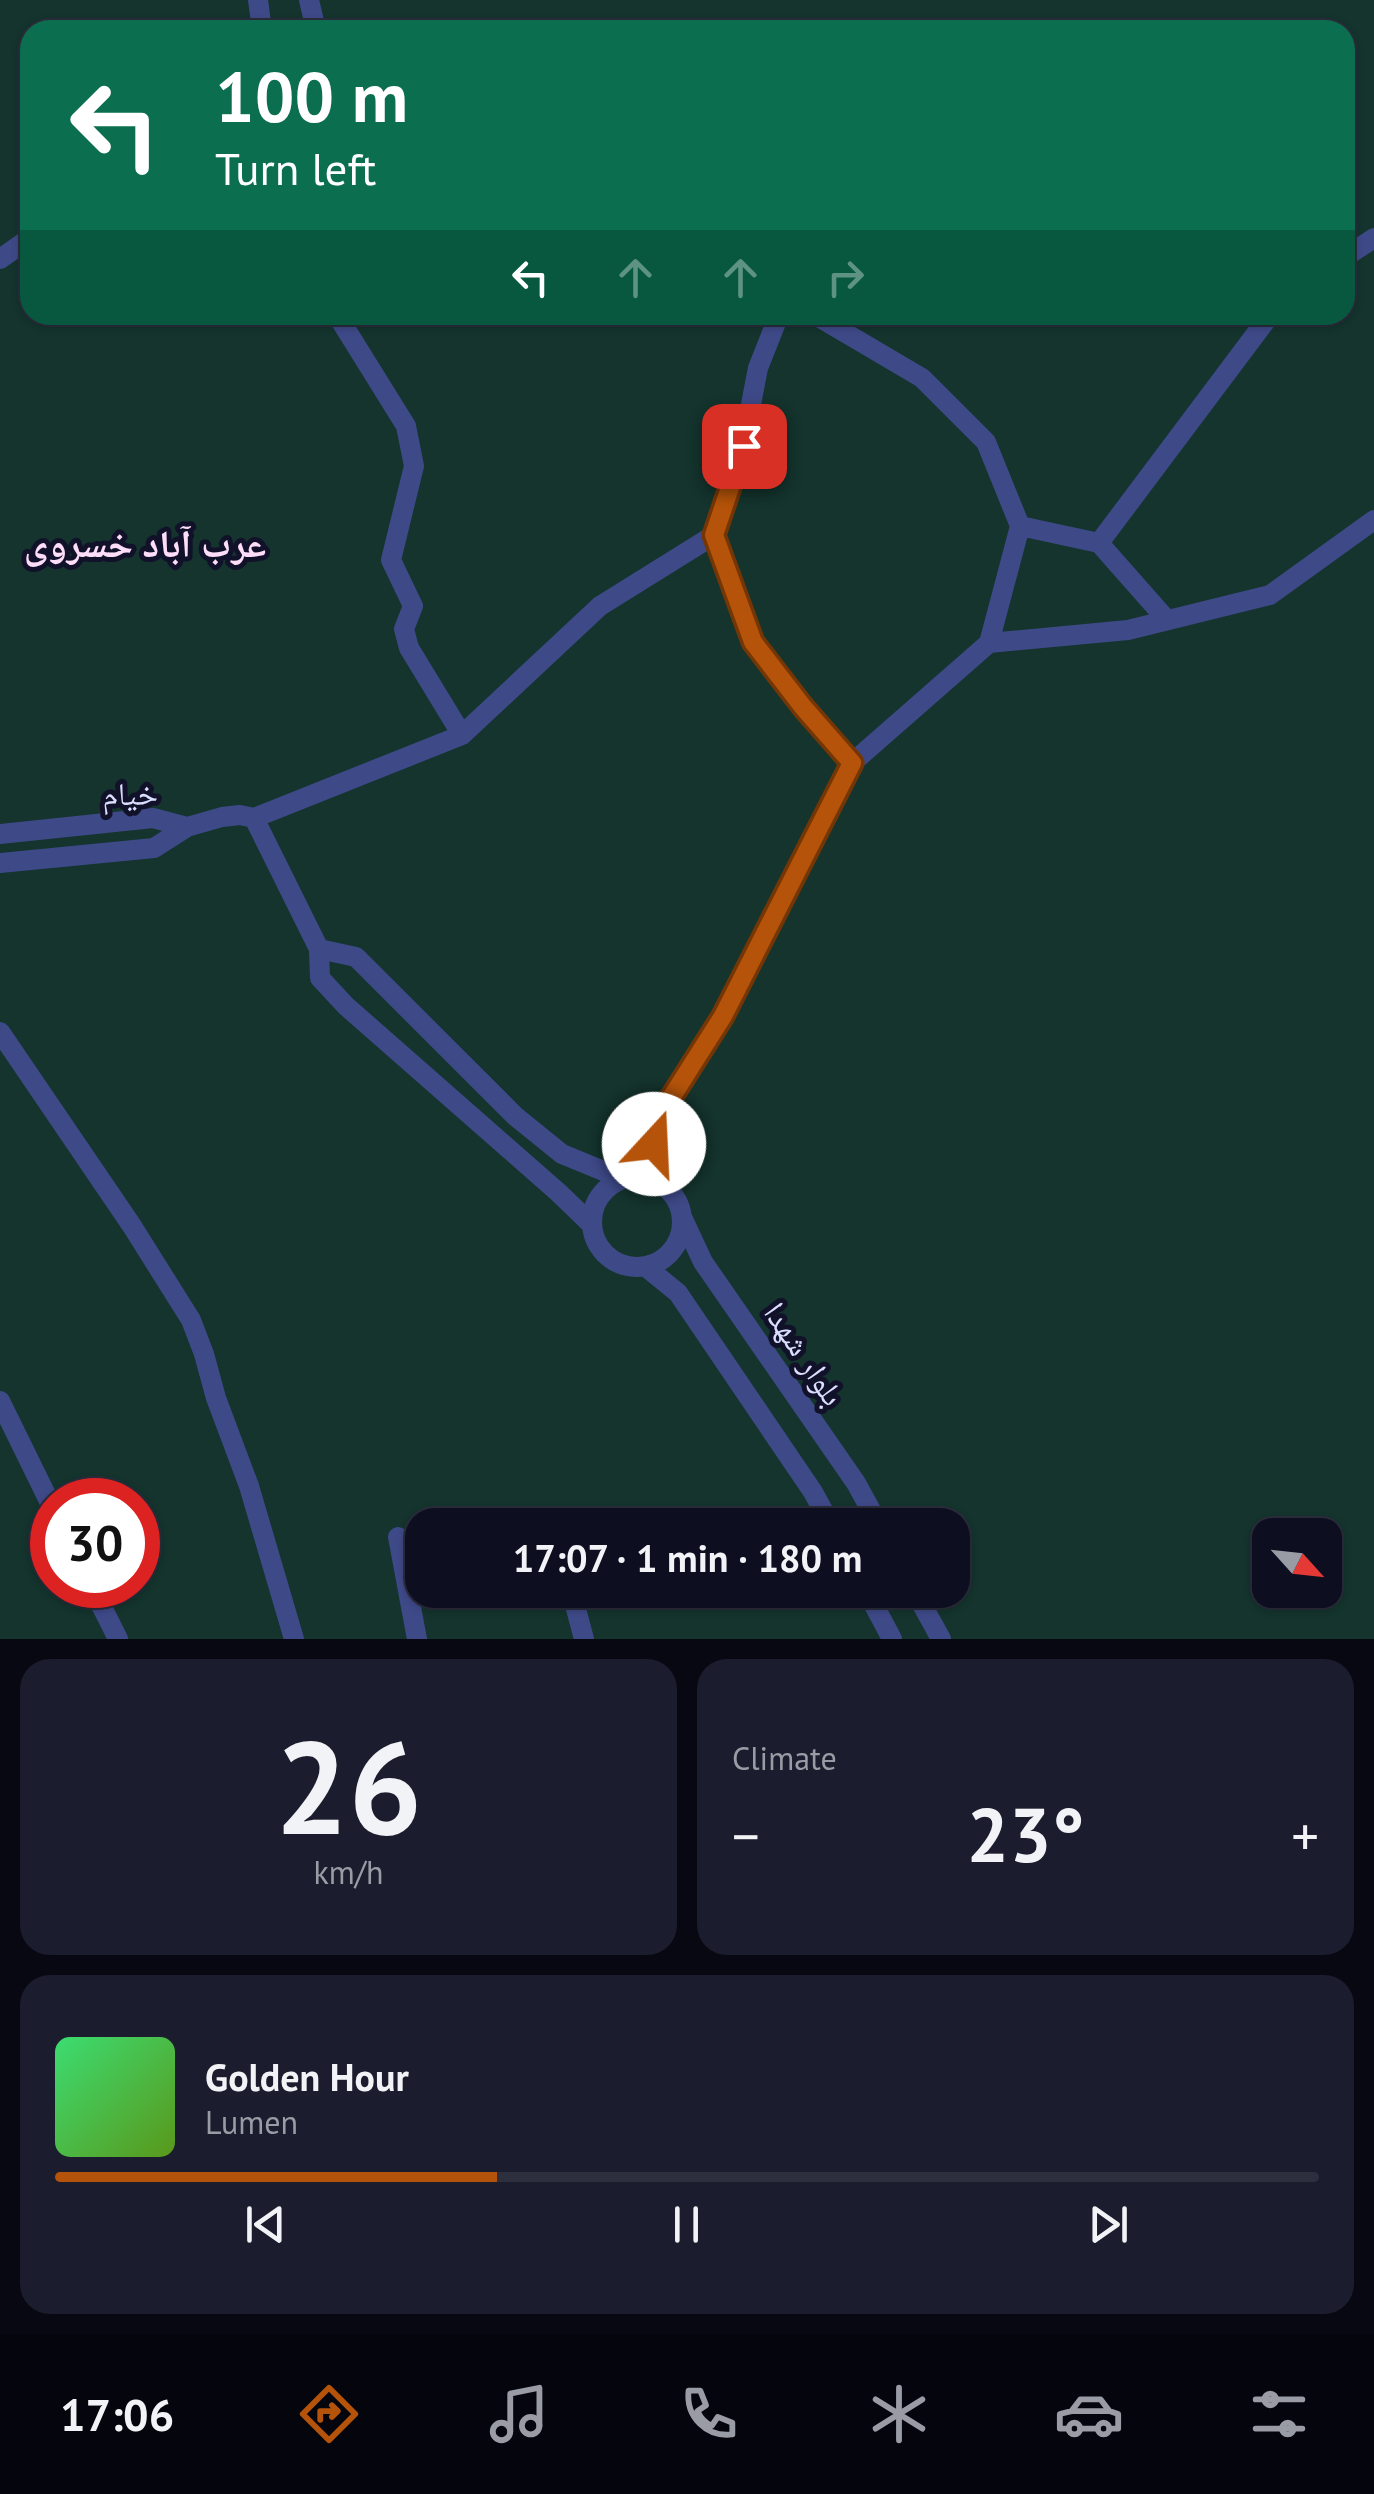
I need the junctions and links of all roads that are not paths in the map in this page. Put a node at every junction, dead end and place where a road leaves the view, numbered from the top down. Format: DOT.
graph roads {
  1 [pos="343,325"];
  2 [pos="775,325"];
  3 [pos="833,325"];
  4 [pos="1263,325"];
  5 [pos="1374,520"];
  6 [pos="1020,526"];
  7 [pos="714,535"];
  8 [pos="1099,544"];
  9 [pos="1167,620"];
  10 [pos="988,643"];
  11 [pos="462,735"];
  12 [pos="852,763"];
  13 [pos="254,818"];
  14 [pos="187,826"];
  15 [pos="0,834"];
  16 [pos="0,863"];
  17 [pos="319,949"];
  18 [pos="0,1032"];
  19 [pos="634,1179"];
  20 [pos="682,1217"];
  21 [pos="592,1225"];
  22 [pos="646,1267"];
  23 [pos="0,1401"];
  24 [pos="38,1478"];
  25 [pos="822,1508"];
  26 [pos="870,1508"];
  27 [pos="398,1537"];
  28 [pos="102,1608"];
  29 [pos="576,1608"];
  30 [pos="876,1608"];
  31 [pos="924,1608"];
  32 [pos="118,1639"];
  33 [pos="294,1639"];
  34 [pos="417,1639"];
  35 [pos="584,1639"];
  36 [pos="892,1639"];
  37 [pos="941,1639"];
  1 -- 11 [label="street"];
  2 -- 7 [label="street"];
  3 -- 6 [label="street"];
  4 -- 8 [label="street"];
  5 -- 9 [label="street"];
  6 -- 8 [label="street"];
  6 -- 10 [label="street"];
  7 -- 11 [label="street"];
  7 -- 12 [label="street"];
  8 -- 9 [label="street"];
  9 -- 10 [label="street"];
  10 -- 12 [label="street"];
  11 -- 13 [label="street"];
  12 -- 19 [label="street"];
  13 -- 14 [label="street"];
  13 -- 17 [label="street"];
  14 -- 15 [label="street, خیام"];
  14 -- 16 [label="street, خیام"];
  17 -- 19 [label="street"];
  17 -- 21 [label="street"];
  18 -- 33 [label="street"];
  19 -- 20 [label="street"];
  19 -- 21 [label="street"];
  20 -- 22 [label="street"];
  20 -- 26 [label="street, بلوار شهدا"];
  21 -- 22 [label="street"];
  22 -- 25 [label="street"];
  23 -- 24 [label="street"];
  27 -- 34 [label="street"];
  28 -- 32 [label="street"];
  29 -- 35 [label="street"];
  30 -- 36 [label="street"];
  31 -- 37 [label="street"];
}
